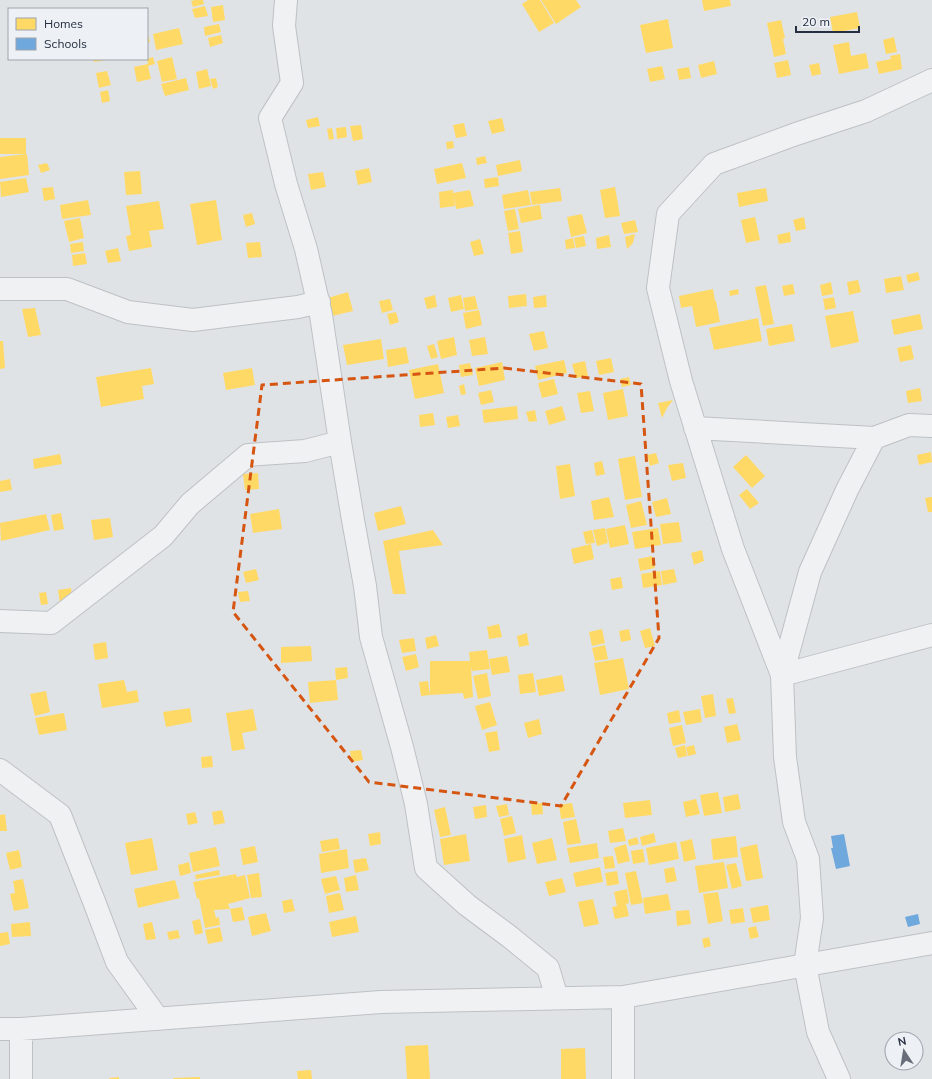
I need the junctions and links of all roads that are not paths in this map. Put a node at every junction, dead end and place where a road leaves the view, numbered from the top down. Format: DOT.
graph roads {
  1 [pos="286,0"];
  2 [pos="932,80"];
  3 [pos="0,289"];
  4 [pos="319,302"];
  5 [pos="932,426"];
  6 [pos="695,428"];
  7 [pos="874,438"];
  8 [pos="340,442"];
  9 [pos="0,621"];
  10 [pos="932,635"];
  11 [pos="782,675"];
  12 [pos="0,770"];
  13 [pos="932,943"];
  14 [pos="805,965"];
  15 [pos="623,997"];
  16 [pos="557,998"];
  17 [pos="158,1019"];
  18 [pos="10,1029"];
  19 [pos="21,1079"];
  20 [pos="623,1079"];
  21 [pos="839,1079"];
  1 -- 4 [label="street"];
  2 -- 6 [label="street"];
  3 -- 4 [label="street"];
  4 -- 8 [label="street"];
  5 -- 7 [label="street"];
  6 -- 7 [label="street"];
  6 -- 11 [label="street"];
  7 -- 11 [label="street"];
  8 -- 9 [label="street"];
  8 -- 16 [label="street"];
  10 -- 11 [label="street"];
  11 -- 14 [label="street"];
  12 -- 17 [label="street"];
  13 -- 14 [label="street"];
  14 -- 15 [label="street"];
  14 -- 21 [label="street"];
  15 -- 16 [label="street"];
  15 -- 20 [label="street"];
  16 -- 17 [label="street"];
  17 -- 18 [label="street"];
  18 -- 19 [label="street"];
}
